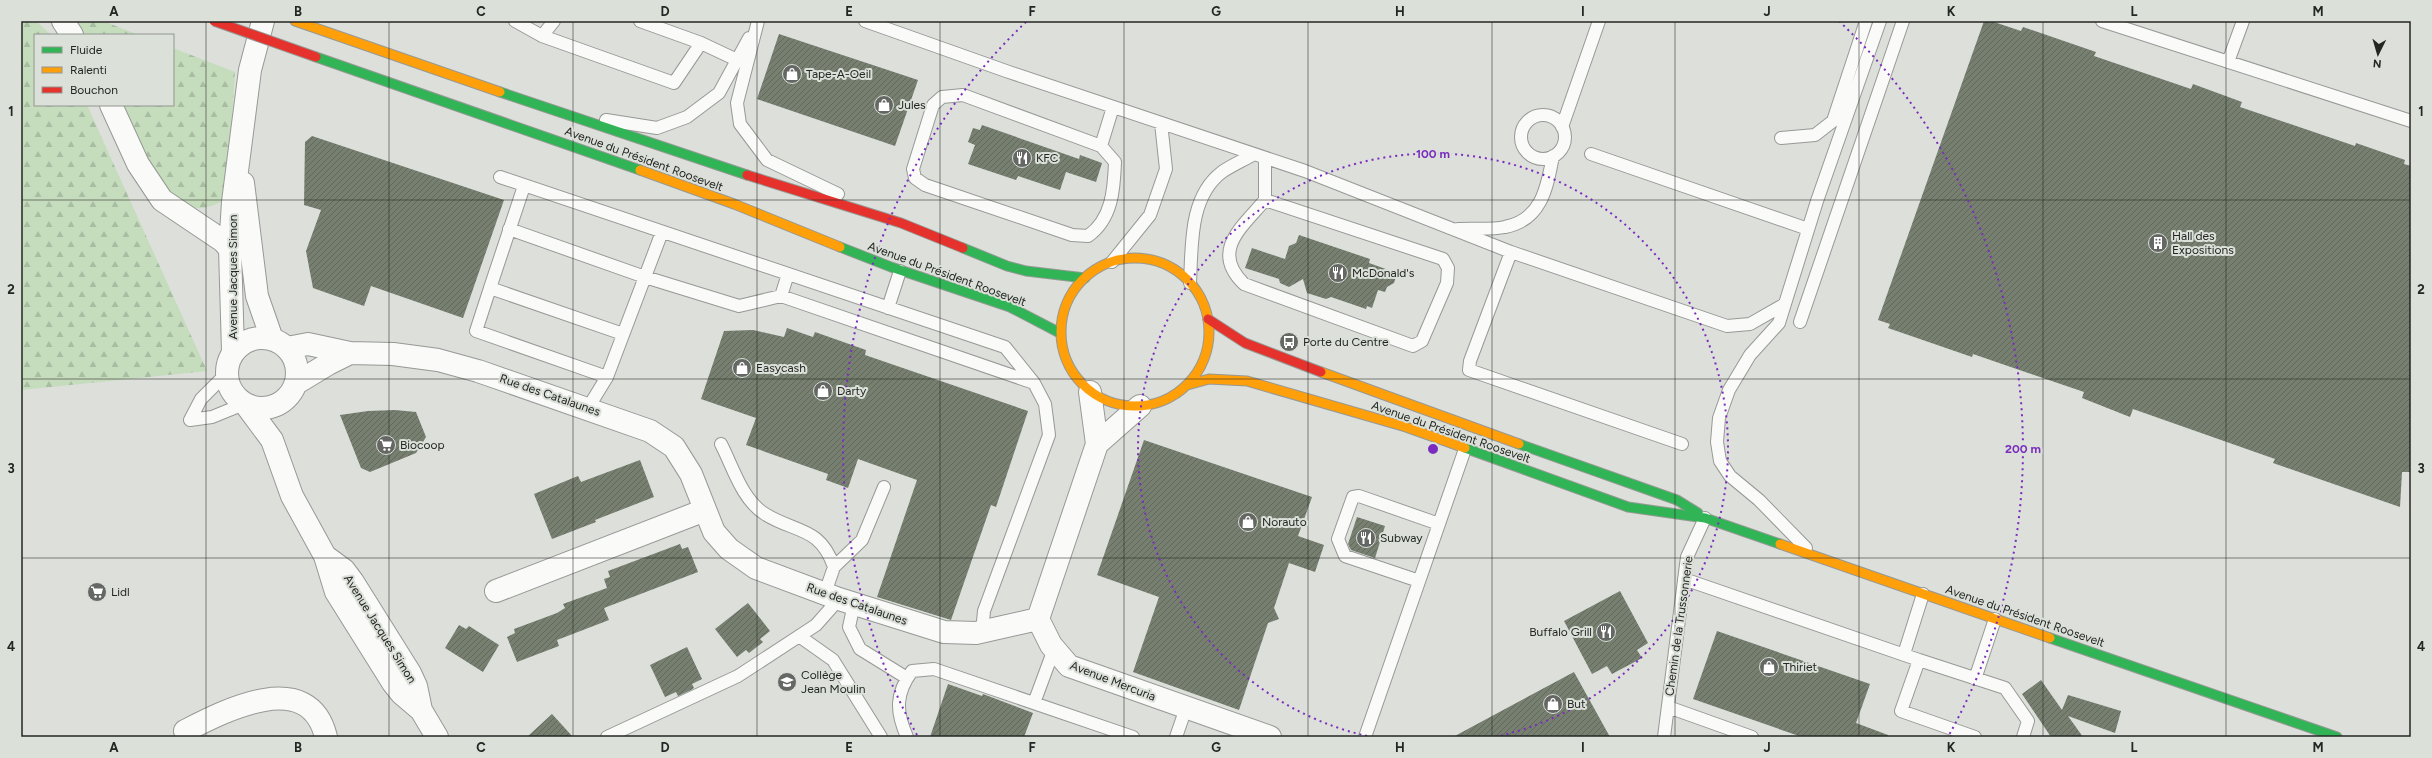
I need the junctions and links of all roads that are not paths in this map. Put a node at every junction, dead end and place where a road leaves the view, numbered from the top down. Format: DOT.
graph roads {
  1 [pos="63,21"];
  2 [pos="214,21"];
  3 [pos="263,21"];
  4 [pos="295,21"];
  5 [pos="515,21"];
  6 [pos="554,21"];
  7 [pos="640,21"];
  8 [pos="865,21"];
  9 [pos="1598,21"];
  10 [pos="1866,21"];
  11 [pos="1880,21"];
  12 [pos="1903,21"];
  13 [pos="2102,21"];
  14 [pos="2243,21"];
  15 [pos="758,22"];
  16 [pos="71,34"];
  17 [pos="542,36"];
  18 [pos="701,43"];
  19 [pos="737,60"];
  20 [pos="2228,62"];
  21 [pos="111,106"];
  22 [pos="1113,107"];
  23 [pos="565,115"];
  24 [pos="2411,121"];
  25 [pos="1161,123"];
  26 [pos="1562,127"];
  27 [pos="1781,138"];
  28 [pos="1100,146"];
  29 [pos="1591,154"];
  30 [pos="238,156"];
  31 [pos="1259,156"];
  32 [pos="1553,156"];
  33 [pos="500,177"];
  34 [pos="524,186"];
  35 [pos="1265,200"];
  36 [pos="901,223"];
  37 [pos="1453,229"];
  38 [pos="1808,229"];
  39 [pos="509,230"];
  40 [pos="662,232"];
  41 [pos="230,249"];
  42 [pos="1511,252"];
  43 [pos="1112,262"];
  44 [pos="900,271"];
  45 [pos="788,274"];
  46 [pos="645,277"];
  47 [pos="1085,278"];
  48 [pos="1190,283"];
  49 [pos="490,288"];
  50 [pos="781,296"];
  51 [pos="1785,304"];
  52 [pos="888,308"];
  53 [pos="1208,319"];
  54 [pos="1800,322"];
  55 [pos="1060,333"];
  56 [pos="623,334"];
  57 [pos="279,343"];
  58 [pos="233,351"];
  59 [pos="350,353"];
  60 [pos="226,374"];
  61 [pos="607,377"];
  62 [pos="1034,383"];
  63 [pos="1187,385"];
  64 [pos="291,391"];
  65 [pos="1090,392"];
  66 [pos="245,404"];
  67 [pos="1140,406"];
  68 [pos="588,408"];
  69 [pos="272,440"];
  70 [pos="722,444"];
  71 [pos="1097,444"];
  72 [pos="1682,444"];
  73 [pos="1466,449"];
  74 [pos="884,487"];
  75 [pos="705,510"];
  76 [pos="1705,518"];
  77 [pos="1439,524"];
  78 [pos="1814,556"];
  79 [pos="834,567"];
  80 [pos="1684,579"];
  81 [pos="1420,581"];
  82 [pos="496,591"];
  83 [pos="1923,594"];
  84 [pos="840,599"];
  85 [pos="1038,619"];
  86 [pos="1995,619"];
  87 [pos="982,632"];
  88 [pos="799,636"];
  89 [pos="1054,649"];
  90 [pos="1904,654"];
  91 [pos="1919,660"];
  92 [pos="907,678"];
  93 [pos="1975,679"];
  94 [pos="1034,703"];
  95 [pos="1668,707"];
  96 [pos="1186,708"];
  97 [pos="185,731"];
  98 [pos="326,737"];
  99 [pos="437,737"];
  100 [pos="607,737"];
  101 [pos="881,737"];
  102 [pos="907,737"];
  103 [pos="1133,737"];
  104 [pos="1176,737"];
  105 [pos="1270,737"];
  106 [pos="1365,737"];
  107 [pos="1664,737"];
  108 [pos="1752,737"];
  109 [pos="1975,737"];
  110 [pos="2023,737"];
  111 [pos="2337,737"];
  1 -- 16 [label="street"];
  2 -- 44 [label="main road, Avenue du Président Roosevelt, bridge"];
  3 -- 30 [label="street, Avenue Jacques Simon"];
  4 -- 23 [label="main road, Avenue du Président Roosevelt"];
  5 -- 17 [label="lane"];
  6 -- 17 [label="lane"];
  7 -- 18 [label="lane"];
  8 -- 22 [label="lane"];
  9 -- 26 [label="lane"];
  10 -- 27 [label="lane"];
  11 -- 38 [label="lane"];
  12 -- 54 [label="lane"];
  13 -- 20 [label="lane"];
  14 -- 20 [label="lane"];
  15 -- 19 [label="lane"];
  15 -- 36 [label="lane"];
  17 -- 18 [label="lane"];
  18 -- 19 [label="lane"];
  19 -- 23 [label="lane"];
  20 -- 24 [label="lane"];
  21 -- 41 [label="street"];
  22 -- 25 [label="lane"];
  22 -- 28 [label="lane"];
  23 -- 36 [label="main road, Avenue du Président Roosevelt"];
  25 -- 31 [label="lane"];
  25 -- 43 [label="lane"];
  26 -- 32 [label="lane"];
  26 -- 32 [label="lane"];
  28 -- 28 [label="lane"];
  29 -- 38 [label="lane"];
  30 -- 41 [label="street, Avenue Jacques Simon"];
  30 -- 57 [label="street, Avenue Jacques Simon"];
  31 -- 35 [label="lane"];
  31 -- 37 [label="lane"];
  31 -- 48 [label="lane"];
  32 -- 37 [label="lane"];
  33 -- 34 [label="lane"];
  34 -- 39 [label="lane"];
  34 -- 40 [label="lane"];
  35 -- 35 [label="lane"];
  36 -- 47 [label="main road, Avenue du Président Roosevelt"];
  37 -- 42 [label="lane"];
  38 -- 51 [label="lane"];
  39 -- 46 [label="lane"];
  39 -- 49 [label="lane"];
  40 -- 45 [label="lane"];
  40 -- 46 [label="lane"];
  41 -- 58 [label="street, Avenue Jacques Simon"];
  42 -- 51 [label="lane"];
  42 -- 72 [label="lane"];
  43 -- 47 [label="main road"];
  43 -- 48 [label="main road"];
  44 -- 52 [label="lane"];
  44 -- 55 [label="main road, Avenue du Président Roosevelt"];
  45 -- 50 [label="lane"];
  45 -- 52 [label="lane"];
  46 -- 50 [label="lane"];
  46 -- 56 [label="lane"];
  47 -- 55 [label="main road"];
  48 -- 53 [label="main road"];
  49 -- 56 [label="lane"];
  49 -- 61 [label="lane"];
  50 -- 62 [label="lane"];
  51 -- 78 [label="lane"];
  52 -- 62 [label="lane"];
  53 -- 63 [label="main road"];
  53 -- 76 [label="main road, Avenue du Président Roosevelt"];
  55 -- 65 [label="main road"];
  56 -- 61 [label="lane"];
  57 -- 58 [label="street"];
  57 -- 59 [label="street, Rue des Catalaunes"];
  57 -- 64 [label="street"];
  58 -- 60 [label="street"];
  59 -- 64 [label="street, Rue des Catalaunes"];
  59 -- 68 [label="street, Rue des Catalaunes"];
  60 -- 66 [label="street"];
  60 -- 66 [label="lane"];
  61 -- 68 [label="lane"];
  62 -- 87 [label="lane"];
  63 -- 67 [label="main road"];
  63 -- 73 [label="main road, Avenue du Président Roosevelt"];
  64 -- 66 [label="street"];
  64 -- 69 [label="street"];
  65 -- 67 [label="main road"];
  65 -- 71 [label="street"];
  66 -- 69 [label="street, Avenue Jacques Simon"];
  67 -- 71 [label="street"];
  68 -- 75 [label="street, Rue des Catalaunes"];
  69 -- 99 [label="street, Avenue Jacques Simon"];
  70 -- 79 [label="lane"];
  71 -- 85 [label="street"];
  73 -- 76 [label="main road, Avenue du Président Roosevelt"];
  73 -- 77 [label="lane"];
  74 -- 79 [label="lane"];
  75 -- 82 [label="street"];
  75 -- 84 [label="street, Rue des Catalaunes"];
  76 -- 78 [label="main road, Avenue du Président Roosevelt"];
  76 -- 80 [label="lane, Chemin de la Trussonnerie"];
  77 -- 81 [label="lane"];
  77 -- 81 [label="lane"];
  78 -- 83 [label="main road, Avenue du Président Roosevelt"];
  79 -- 84 [label="lane"];
  80 -- 90 [label="lane"];
  80 -- 95 [label="lane, Chemin de la Trussonnerie"];
  81 -- 106 [label="lane"];
  83 -- 86 [label="main road, Avenue du Président Roosevelt"];
  83 -- 90 [label="lane"];
  84 -- 87 [label="street, Rue des Catalaunes"];
  84 -- 88 [label="lane"];
  84 -- 92 [label="lane"];
  85 -- 87 [label="street, Rue des Catalaunes"];
  85 -- 89 [label="street, Avenue Mercuria"];
  86 -- 93 [label="lane"];
  86 -- 111 [label="main road, Avenue du Président Roosevelt"];
  88 -- 100 [label="lane"];
  88 -- 101 [label="lane"];
  89 -- 94 [label="lane"];
  89 -- 96 [label="street, Avenue Mercuria"];
  90 -- 91 [label="lane"];
  91 -- 93 [label="lane"];
  91 -- 109 [label="lane"];
  92 -- 94 [label="lane"];
  92 -- 102 [label="lane"];
  93 -- 110 [label="lane"];
  94 -- 103 [label="lane"];
  95 -- 107 [label="lane, Chemin de la Trussonnerie"];
  95 -- 108 [label="lane"];
  96 -- 104 [label="lane"];
  96 -- 105 [label="street, Avenue Mercuria"];
  97 -- 98 [label="street"];
}
